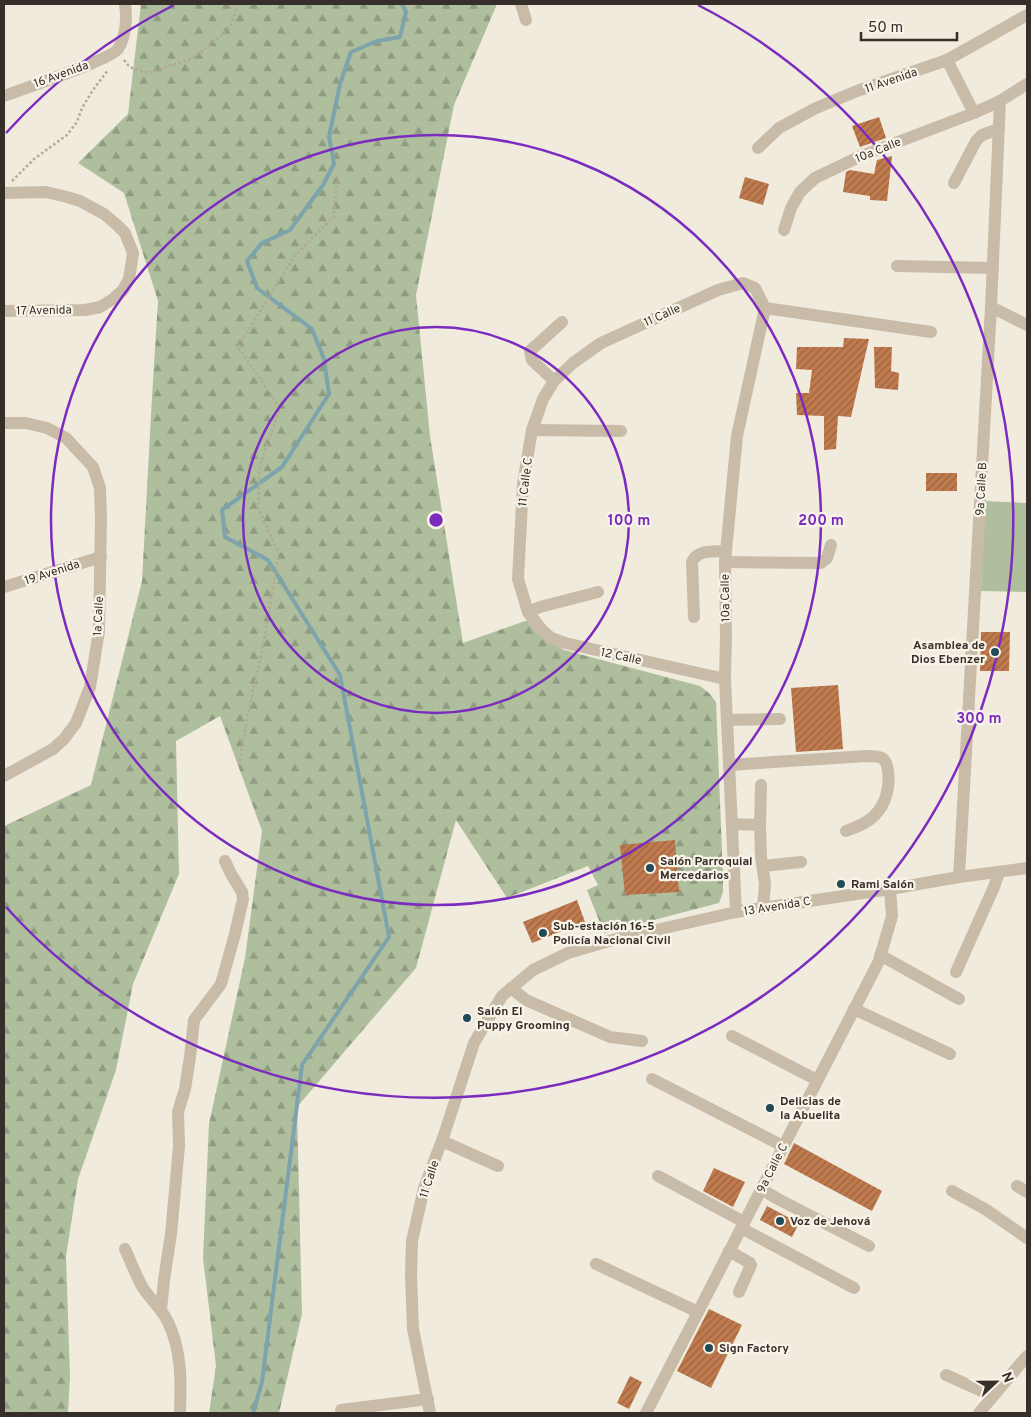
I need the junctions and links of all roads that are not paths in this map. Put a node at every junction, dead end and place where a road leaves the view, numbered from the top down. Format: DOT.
graph roads {
  1 [pos="125,4"];
  2 [pos="521,4"];
  3 [pos="1027,14"];
  4 [pos="526,20"];
  5 [pos="947,60"];
  6 [pos="1027,84"];
  7 [pos="4,96"];
  8 [pos="1000,101"];
  9 [pos="974,113"];
  10 [pos="999,129"];
  11 [pos="758,148"];
  12 [pos="954,183"];
  13 [pos="6,188"];
  14 [pos="784,230"];
  15 [pos="897,266"];
  16 [pos="993,268"];
  17 [pos="991,307"];
  18 [pos="765,308"];
  19 [pos="4,311"];
  20 [pos="562,322"];
  21 [pos="1027,325"];
  22 [pos="930,332"];
  23 [pos="573,363"];
  24 [pos="554,381"];
  25 [pos="4,423"];
  26 [pos="532,430"];
  27 [pos="621,431"];
  28 [pos="830,545"];
  29 [pos="101,557"];
  30 [pos="725,557"];
  31 [pos="4,588"];
  32 [pos="598,592"];
  33 [pos="528,612"];
  34 [pos="694,617"];
  35 [pos="725,679"];
  36 [pos="780,719"];
  37 [pos="727,720"];
  38 [pos="729,765"];
  39 [pos="4,776"];
  40 [pos="761,785"];
  41 [pos="732,824"];
  42 [pos="760,825"];
  43 [pos="846,831"];
  44 [pos="225,861"];
  45 [pos="801,862"];
  46 [pos="763,866"];
  47 [pos="1027,868"];
  48 [pos="999,872"];
  49 [pos="959,877"];
  50 [pos="890,889"];
  51 [pos="764,908"];
  52 [pos="736,912"];
  53 [pos="880,955"];
  54 [pos="533,970"];
  55 [pos="956,972"];
  56 [pos="511,988"];
  57 [pos="958,999"];
  58 [pos="854,1009"];
  59 [pos="732,1036"];
  60 [pos="642,1041"];
  61 [pos="950,1054"];
  62 [pos="652,1079"];
  63 [pos="817,1080"];
  64 [pos="442,1141"];
  65 [pos="783,1146"];
  66 [pos="498,1166"];
  67 [pos="658,1176"];
  68 [pos="761,1189"];
  69 [pos="952,1191"];
  70 [pos="743,1225"];
  71 [pos="1027,1238"];
  72 [pos="869,1246"];
  73 [pos="125,1249"];
  74 [pos="729,1251"];
  75 [pos="596,1264"];
  76 [pos="854,1288"];
  77 [pos="739,1292"];
  78 [pos="161,1310"];
  79 [pos="698,1312"];
  80 [pos="1027,1357"];
  81 [pos="946,1374"];
  82 [pos="994,1396"];
  83 [pos="428,1399"];
  84 [pos="341,1410"];
  85 [pos="180,1413"];
  86 [pos="433,1413"];
  87 [pos="646,1413"];
  88 [pos="979,1413"];
  1 -- 7 [label="street, 16 Avenida"];
  2 -- 4 [label="street"];
  3 -- 5 [label="street, 11 Avenida"];
  5 -- 9 [label="street"];
  5 -- 11 [label="street, 11 Avenida"];
  6 -- 8 [label="street, 10a Calle"];
  8 -- 9 [label="street, 10a Calle"];
  8 -- 10 [label="street, 9a Calle B"];
  9 -- 14 [label="street, 10a Calle"];
  10 -- 12 [label="street"];
  10 -- 16 [label="street, 9a Calle B"];
  13 -- 19 [label="street, 17 Avenida"];
  15 -- 16 [label="street"];
  16 -- 17 [label="street, 9a Calle B"];
  17 -- 21 [label="street"];
  17 -- 49 [label="street, 9a Calle B"];
  18 -- 22 [label="street"];
  18 -- 23 [label="street, 11 Calle"];
  18 -- 30 [label="street, 10a Calle"];
  20 -- 24 [label="street"];
  23 -- 24 [label="street, 11 Calle C"];
  24 -- 26 [label="street, 11 Calle C"];
  25 -- 29 [label="street, 1a Calle"];
  26 -- 27 [label="street"];
  26 -- 33 [label="street, 11 Calle C"];
  28 -- 30 [label="street"];
  29 -- 31 [label="street, 19 Avenida"];
  29 -- 39 [label="street, 1a Calle"];
  30 -- 34 [label="street"];
  30 -- 35 [label="street, 10a Calle"];
  32 -- 33 [label="street"];
  33 -- 35 [label="street, 12 Calle"];
  35 -- 37 [label="street, 10a Calle"];
  36 -- 37 [label="street"];
  37 -- 38 [label="street, 10a Calle"];
  38 -- 41 [label="street, 10a Calle"];
  38 -- 43 [label="street"];
  40 -- 42 [label="street"];
  41 -- 42 [label="street"];
  41 -- 52 [label="street, 10a Calle"];
  42 -- 46 [label="street"];
  44 -- 78 [label="street"];
  45 -- 46 [label="street"];
  46 -- 51 [label="street"];
  47 -- 48 [label="street, 13 Avenida C"];
  48 -- 49 [label="street, 13 Avenida C"];
  48 -- 55 [label="street"];
  49 -- 50 [label="street, 13 Avenida C"];
  50 -- 51 [label="street, 13 Avenida C"];
  50 -- 53 [label="street, 9a Calle C"];
  51 -- 52 [label="street, 13 Avenida C"];
  52 -- 54 [label="street, 13 Avenida C"];
  53 -- 57 [label="street"];
  53 -- 58 [label="street, 9a Calle C"];
  54 -- 56 [label="street, 11 Calle"];
  56 -- 60 [label="street"];
  56 -- 64 [label="street, 11 Calle"];
  58 -- 61 [label="street"];
  58 -- 63 [label="street, 9a Calle C"];
  59 -- 63 [label="street"];
  62 -- 65 [label="street"];
  63 -- 65 [label="street, 9a Calle C"];
  64 -- 66 [label="street"];
  64 -- 83 [label="street, 11 Calle"];
  65 -- 68 [label="street, 9a Calle C"];
  67 -- 70 [label="street"];
  68 -- 70 [label="street, 9a Calle C"];
  68 -- 72 [label="street"];
  69 -- 71 [label="street"];
  70 -- 74 [label="street, 9a Calle C"];
  70 -- 76 [label="street"];
  73 -- 78 [label="street"];
  74 -- 77 [label="street"];
  74 -- 79 [label="street, 9a Calle C"];
  75 -- 79 [label="street"];
  78 -- 85 [label="street"];
  79 -- 87 [label="street, 9a Calle C"];
  80 -- 82 [label="street"];
  81 -- 82 [label="street"];
  82 -- 88 [label="street"];
  83 -- 84 [label="street"];
  83 -- 86 [label="street, 11 Calle"];
}
